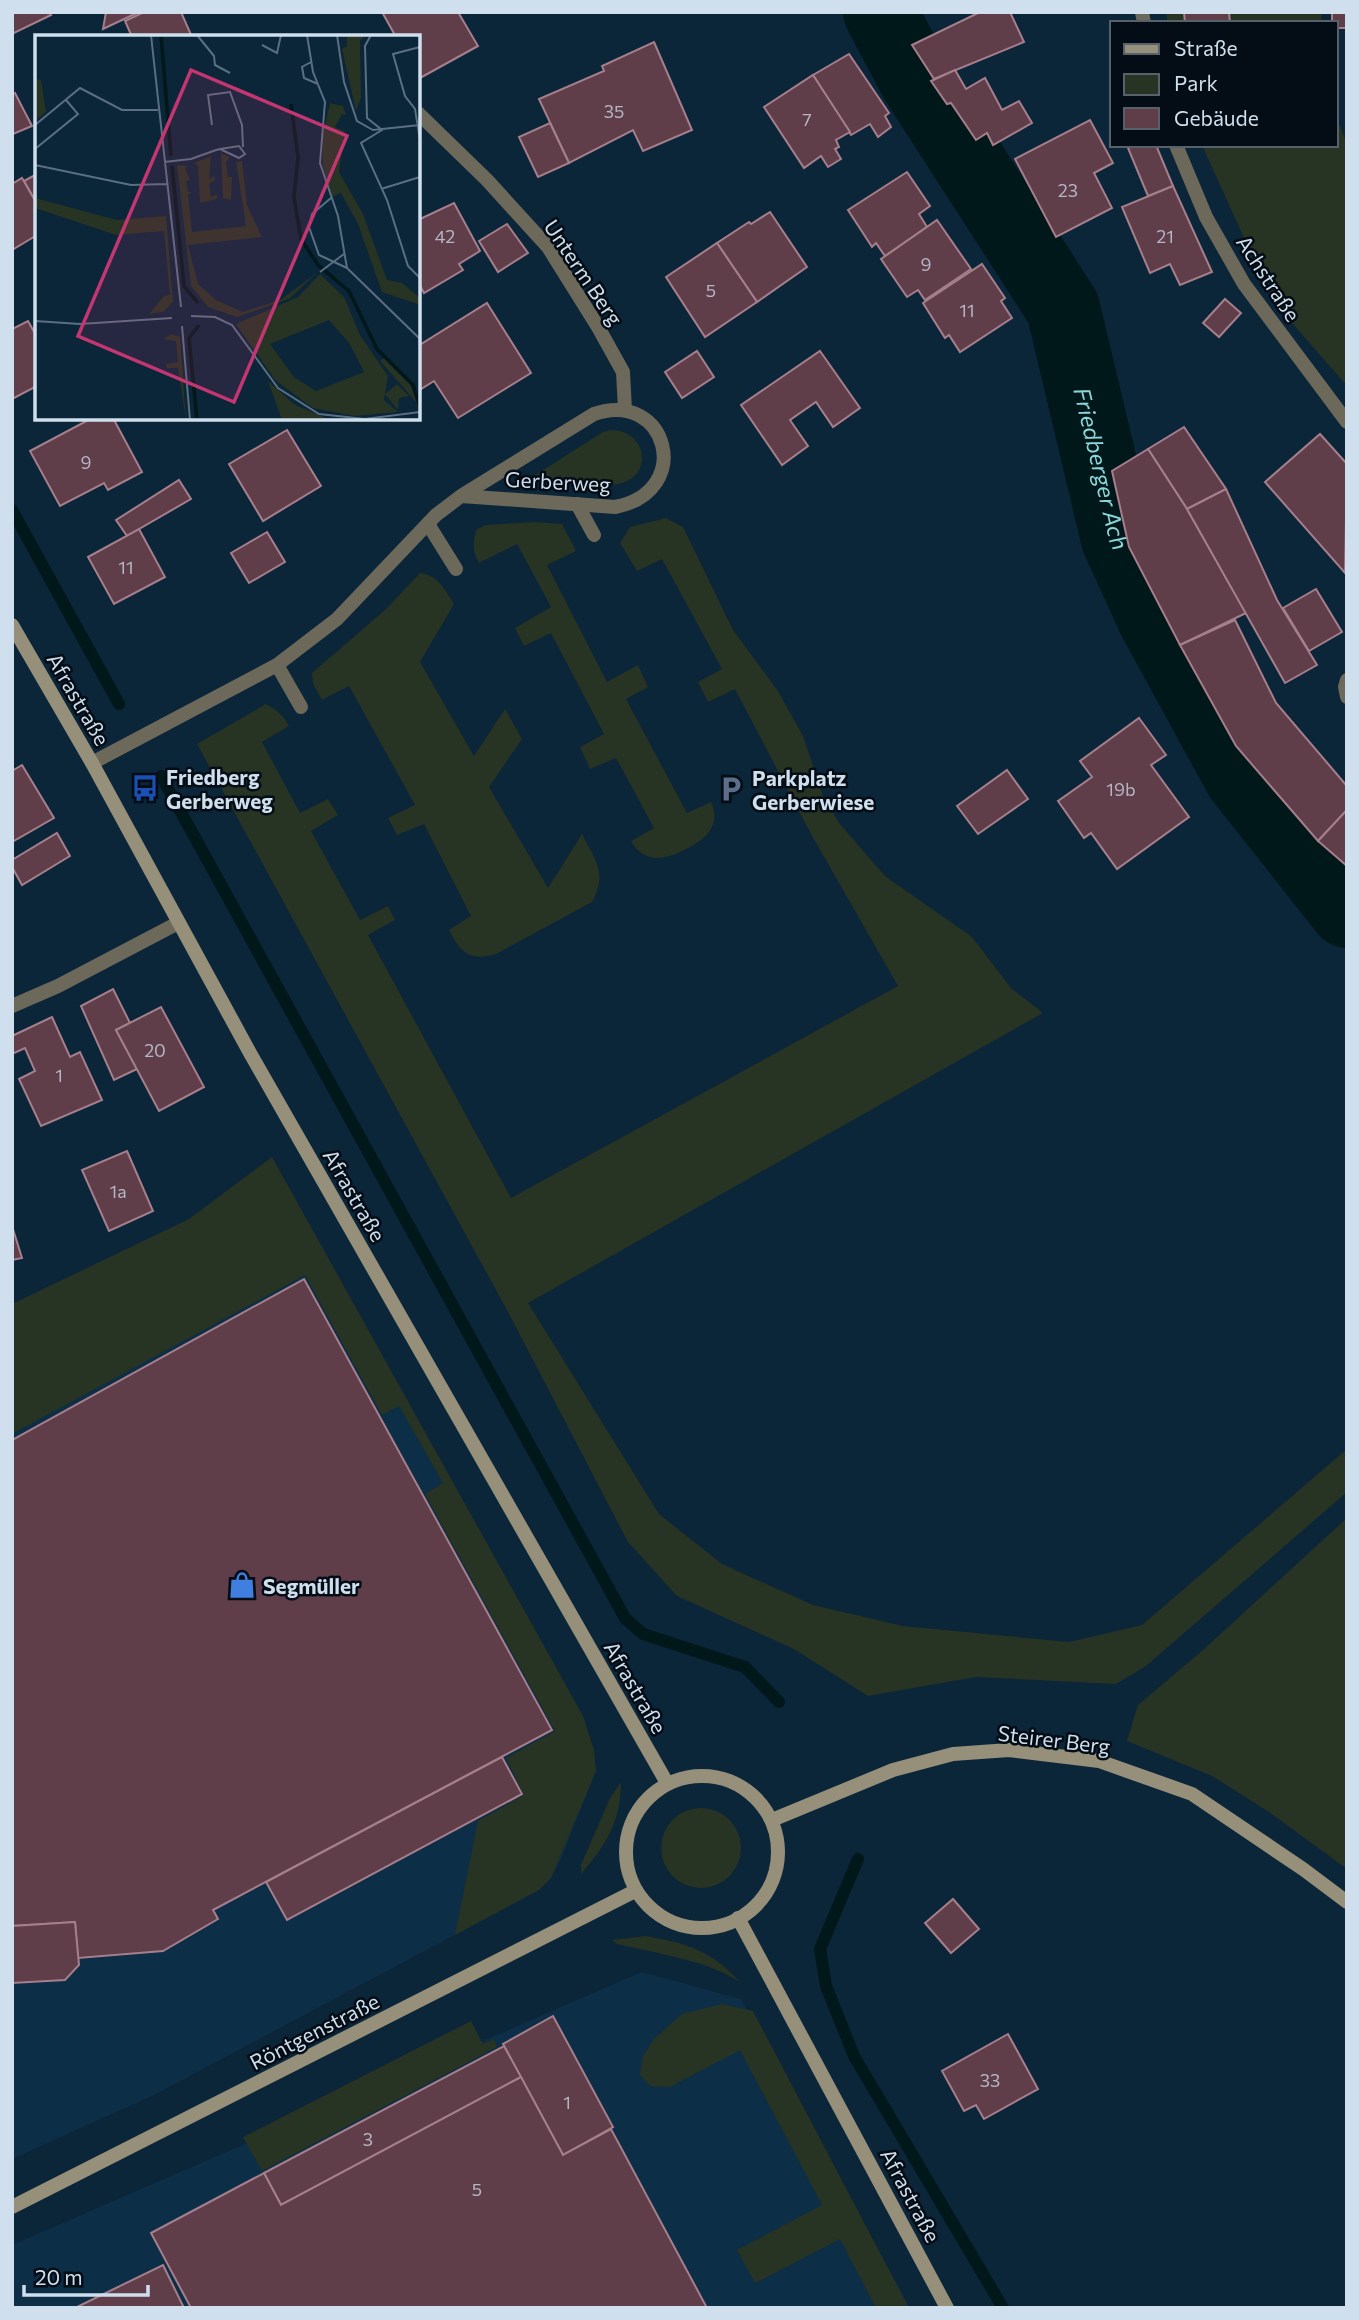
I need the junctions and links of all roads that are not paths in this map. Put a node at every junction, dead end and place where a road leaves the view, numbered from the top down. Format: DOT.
graph roads {
  1 [pos="420,115"];
  2 [pos="1177,147"];
  3 [pos="625,410"];
  4 [pos="1347,422"];
  5 [pos="461,496"];
  6 [pos="577,504"];
  7 [pos="428,524"];
  8 [pos="594,535"];
  9 [pos="456,569"];
  10 [pos="12,625"];
  11 [pos="277,665"];
  12 [pos="1347,680"];
  13 [pos="1347,697"];
  14 [pos="301,707"];
  15 [pos="92,763"];
  16 [pos="178,923"];
  17 [pos="12,1006"];
  18 [pos="667,1783"];
  19 [pos="772,1821"];
  20 [pos="635,1891"];
  21 [pos="1347,1902"];
  22 [pos="738,1918"];
  23 [pos="12,2207"];
  24 [pos="947,2308"];
  1 -- 3 [label="street, Unterm Berg"];
  2 -- 4 [label="street, Achstraße"];
  3 -- 5 [label="street, Gerberweg"];
  3 -- 6 [label="street, Gerberweg"];
  5 -- 6 [label="street, Gerberweg"];
  5 -- 7 [label="street, Gerberweg"];
  6 -- 8 [label="street"];
  7 -- 9 [label="street"];
  7 -- 11 [label="street, Gerberweg"];
  10 -- 15 [label="street, Afrastraße"];
  11 -- 14 [label="street"];
  11 -- 15 [label="street, Gerberweg"];
  12 -- 13 [label="street"];
  15 -- 16 [label="street, Afrastraße"];
  16 -- 17 [label="street"];
  16 -- 18 [label="street, Afrastraße"];
  18 -- 19 [label="street"];
  18 -- 20 [label="street"];
  19 -- 21 [label="street, Steirer Berg"];
  19 -- 22 [label="street"];
  20 -- 22 [label="street"];
  20 -- 23 [label="street, Röntgenstraße"];
  22 -- 24 [label="street, Afrastraße"];
}
